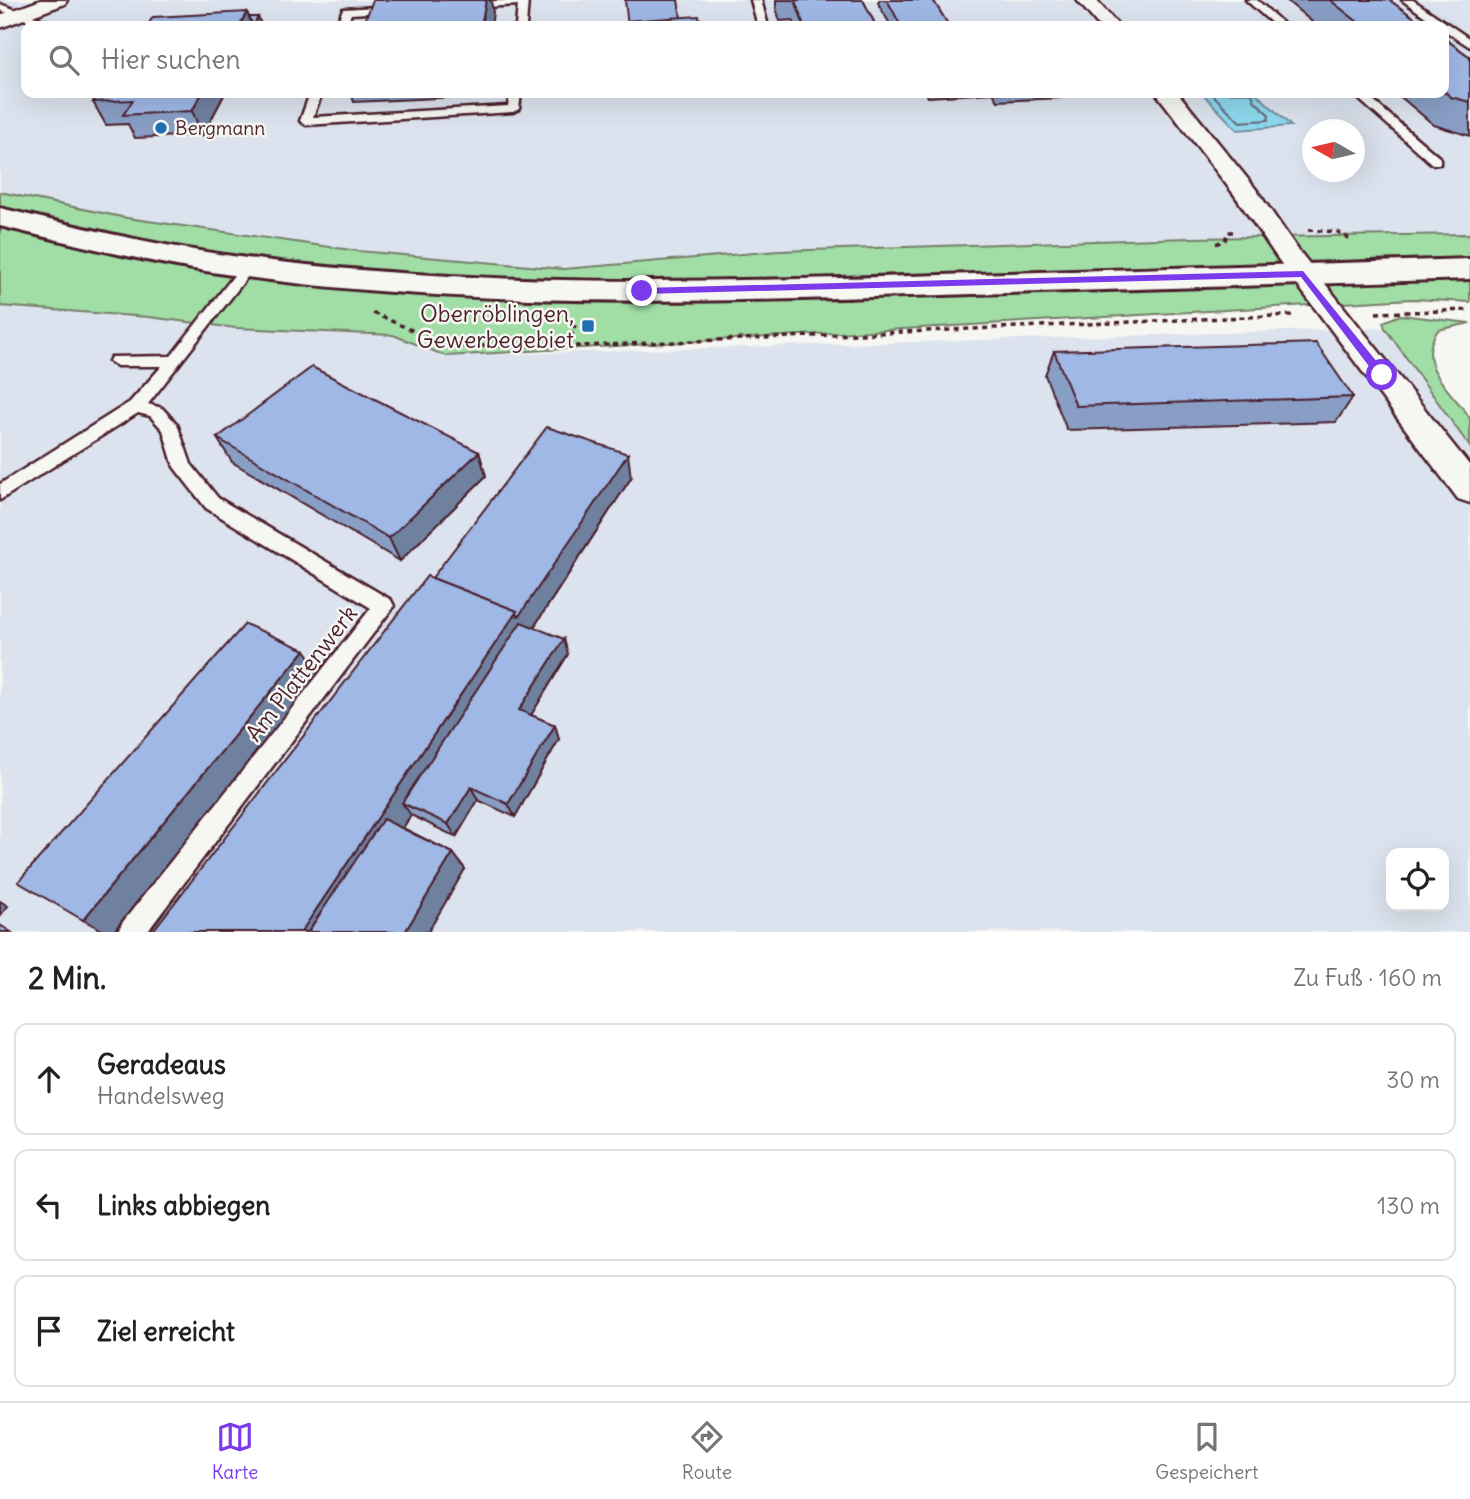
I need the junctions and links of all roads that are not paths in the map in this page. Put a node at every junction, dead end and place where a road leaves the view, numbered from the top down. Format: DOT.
graph roads {
  1 [pos="756,0"];
  2 [pos="1086,0"];
  3 [pos="1251,0"];
  4 [pos="523,1"];
  5 [pos="41,5"];
  6 [pos="455,5"];
  7 [pos="1408,6"];
  8 [pos="0,7"];
  9 [pos="401,8"];
  10 [pos="49,21"];
  11 [pos="343,21"];
  12 [pos="521,21"];
  13 [pos="762,21"];
  14 [pos="1105,21"];
  15 [pos="1275,21"];
  16 [pos="1437,21"];
  17 [pos="0,22"];
  18 [pos="1449,29"];
  19 [pos="1470,44"];
  20 [pos="314,98"];
  21 [pos="514,98"];
  22 [pos="1171,98"];
  23 [pos="1363,98"];
  24 [pos="1436,161"];
  25 [pos="0,217"];
  26 [pos="247,268"];
  27 [pos="1470,269"];
  28 [pos="1303,274"];
  29 [pos="117,361"];
  30 [pos="174,361"];
  31 [pos="136,406"];
  32 [pos="1470,490"];
  33 [pos="0,493"];
  34 [pos="131,932"];
  1 -- 13 [label="lane"];
  2 -- 14 [label="street"];
  3 -- 15 [label="lane"];
  4 -- 6 [label="lane"];
  4 -- 12 [label="lane"];
  5 -- 8 [label="lane"];
  5 -- 10 [label="lane"];
  5 -- 17 [label="street"];
  7 -- 16 [label="lane"];
  9 -- 11 [label="lane"];
  18 -- 19 [label="lane"];
  20 -- 21 [label="lane"];
  22 -- 28 [label="street"];
  23 -- 24 [label="lane"];
  25 -- 26 [label="main road"];
  26 -- 28 [label="main road"];
  26 -- 30 [label="lane"];
  27 -- 28 [label="main road"];
  28 -- 32 [label="street"];
  29 -- 30 [label="lane"];
  30 -- 31 [label="lane"];
  31 -- 33 [label="lane"];
  31 -- 34 [label="lane, Am Plattenwerk"];
}
